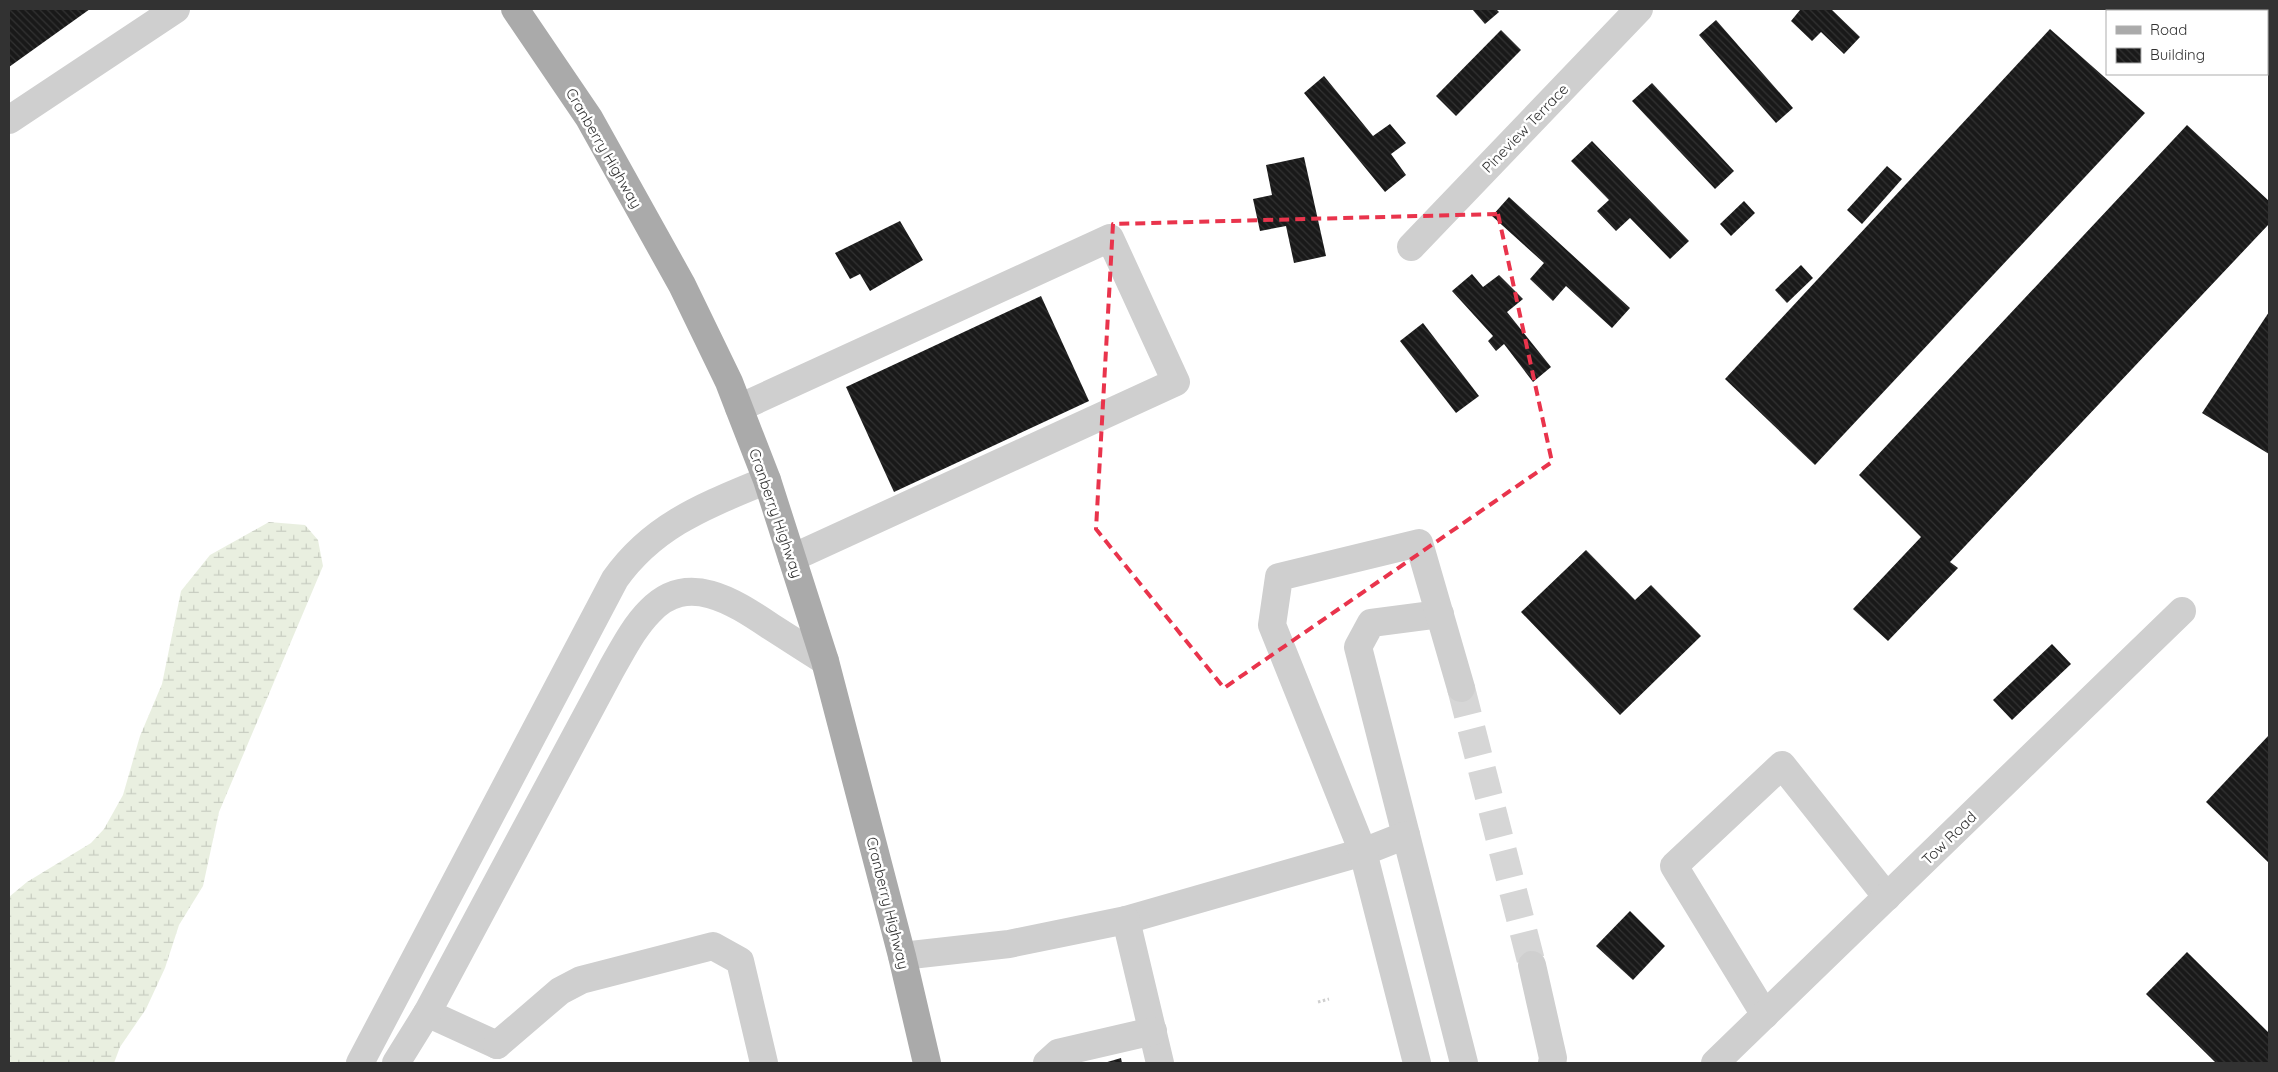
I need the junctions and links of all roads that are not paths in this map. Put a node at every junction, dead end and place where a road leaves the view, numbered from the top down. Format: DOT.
graph roads {
  1 [pos="176,9"];
  2 [pos="515,9"];
  3 [pos="1639,9"];
  4 [pos="9,120"];
  5 [pos="1411,247"];
  6 [pos="739,408"];
  7 [pos="767,480"];
  8 [pos="792,558"];
  9 [pos="2182,612"];
  10 [pos="1440,614"];
  11 [pos="825,661"];
  12 [pos="1461,688"];
  13 [pos="1406,835"];
  14 [pos="1363,852"];
  15 [pos="1887,898"];
  16 [pos="1126,920"];
  17 [pos="902,956"];
  18 [pos="1532,965"];
  19 [pos="428,1013"];
  20 [pos="1765,1015"];
  21 [pos="1153,1031"];
  22 [pos="499,1054"];
  23 [pos="360,1063"];
  24 [pos="396,1063"];
  25 [pos="764,1063"];
  26 [pos="927,1063"];
  27 [pos="1047,1063"];
  28 [pos="1160,1063"];
  29 [pos="1417,1063"];
  30 [pos="1464,1063"];
  31 [pos="1552,1063"];
  32 [pos="1715,1063"];
  1 -- 4 [label="street"];
  2 -- 6 [label="main road, Cranberry Highway"];
  3 -- 5 [label="street, Pineview Terrace"];
  6 -- 7 [label="main road, Cranberry Highway"];
  6 -- 8 [label="street"];
  7 -- 8 [label="main road, Cranberry Highway"];
  7 -- 23 [label="street"];
  8 -- 11 [label="main road, Cranberry Highway"];
  9 -- 15 [label="street, Tow Road"];
  10 -- 12 [label="street"];
  10 -- 13 [label="street"];
  10 -- 14 [label="street"];
  11 -- 17 [label="main road, Cranberry Highway"];
  11 -- 19 [label="street"];
  13 -- 14 [label="street"];
  13 -- 30 [label="street"];
  14 -- 16 [label="street"];
  14 -- 29 [label="street"];
  15 -- 20 [label="street, Tow Road"];
  15 -- 20 [label="street"];
  16 -- 17 [label="street"];
  16 -- 21 [label="street"];
  17 -- 26 [label="main road, Cranberry Highway"];
  18 -- 31 [label="street"];
  19 -- 22 [label="street"];
  19 -- 24 [label="street"];
  20 -- 32 [label="street, Tow Road"];
  21 -- 27 [label="street"];
  21 -- 28 [label="street"];
  22 -- 25 [label="street"];
}
